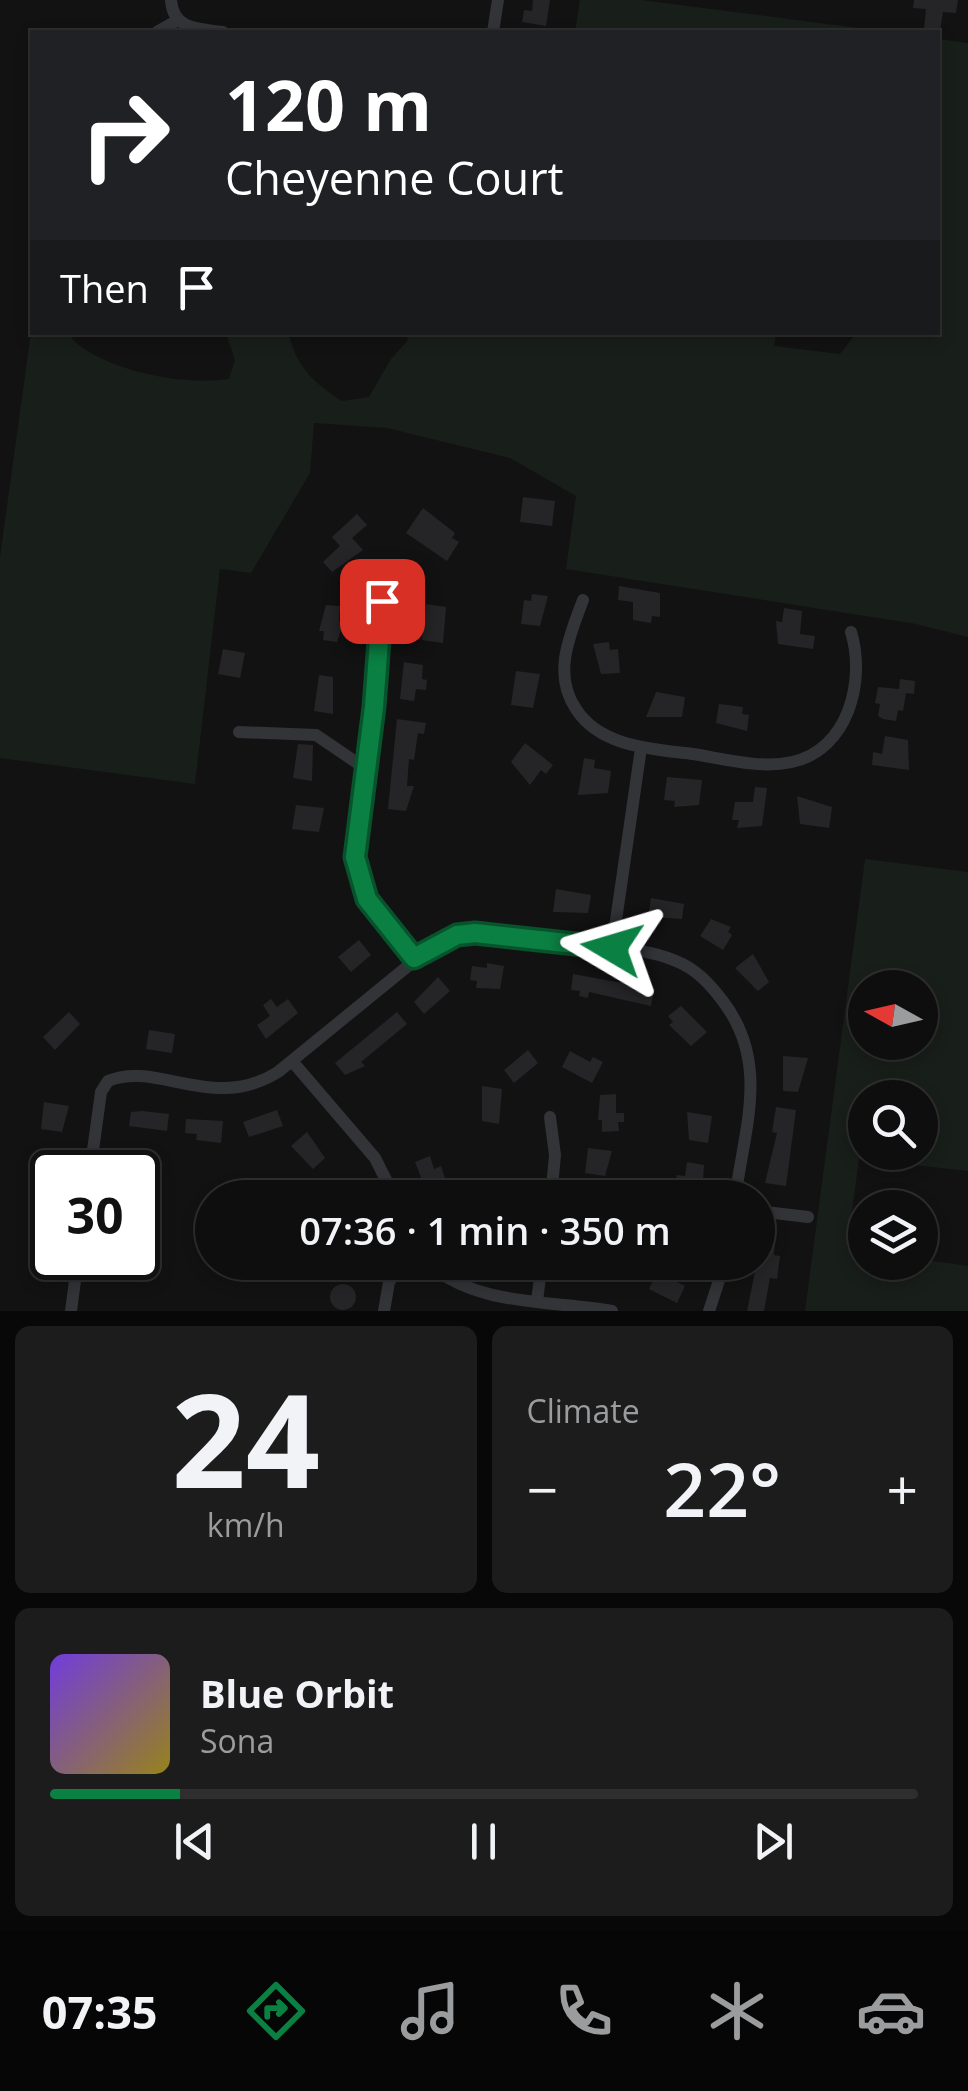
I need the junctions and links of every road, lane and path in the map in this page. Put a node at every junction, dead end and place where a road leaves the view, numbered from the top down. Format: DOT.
graph roads {
  1 [pos="172,0"];
  2 [pos="498,0"];
  3 [pos="178,20"];
  4 [pos="160,30"];
  5 [pos="208,30"];
  6 [pos="492,30"];
  7 [pos="583,600"];
  8 [pos="382,601"];
  9 [pos="851,632"];
  10 [pos="239,732"];
  11 [pos="641,748"];
  12 [pos="366,769"];
  13 [pos="612,948"];
  14 [pos="414,958"];
  15 [pos="292,1061"];
  16 [pos="550,1117"];
  17 [pos="93,1150"];
  18 [pos="386,1180"];
  19 [pos="553,1180"];
  20 [pos="737,1180"];
  21 [pos="775,1213"];
  22 [pos="808,1218"];
  23 [pos="75,1280"];
  24 [pos="390,1280"];
  25 [pos="448,1280"];
  26 [pos="540,1280"];
  27 [pos="719,1280"];
  28 [pos="537,1301"];
  29 [pos="71,1311"];
  30 [pos="384,1311"];
  31 [pos="612,1311"];
  32 [pos="709,1311"];
  1 -- 3 [label="street"];
  2 -- 6 [label="street"];
  3 -- 4 [label="street"];
  3 -- 5 [label="street"];
  7 -- 11 [label="street"];
  8 -- 12 [label="street"];
  9 -- 11 [label="street"];
  10 -- 12 [label="street"];
  11 -- 13 [label="street"];
  12 -- 14 [label="street"];
  13 -- 14 [label="street"];
  13 -- 20 [label="street"];
  14 -- 15 [label="street"];
  15 -- 17 [label="street"];
  15 -- 18 [label="street"];
  16 -- 19 [label="street"];
  21 -- 22 [label="street"];
  23 -- 29 [label="street"];
  24 -- 30 [label="street"];
  25 -- 28 [label="street"];
  26 -- 28 [label="street"];
  27 -- 32 [label="street"];
  28 -- 31 [label="street"];
}
